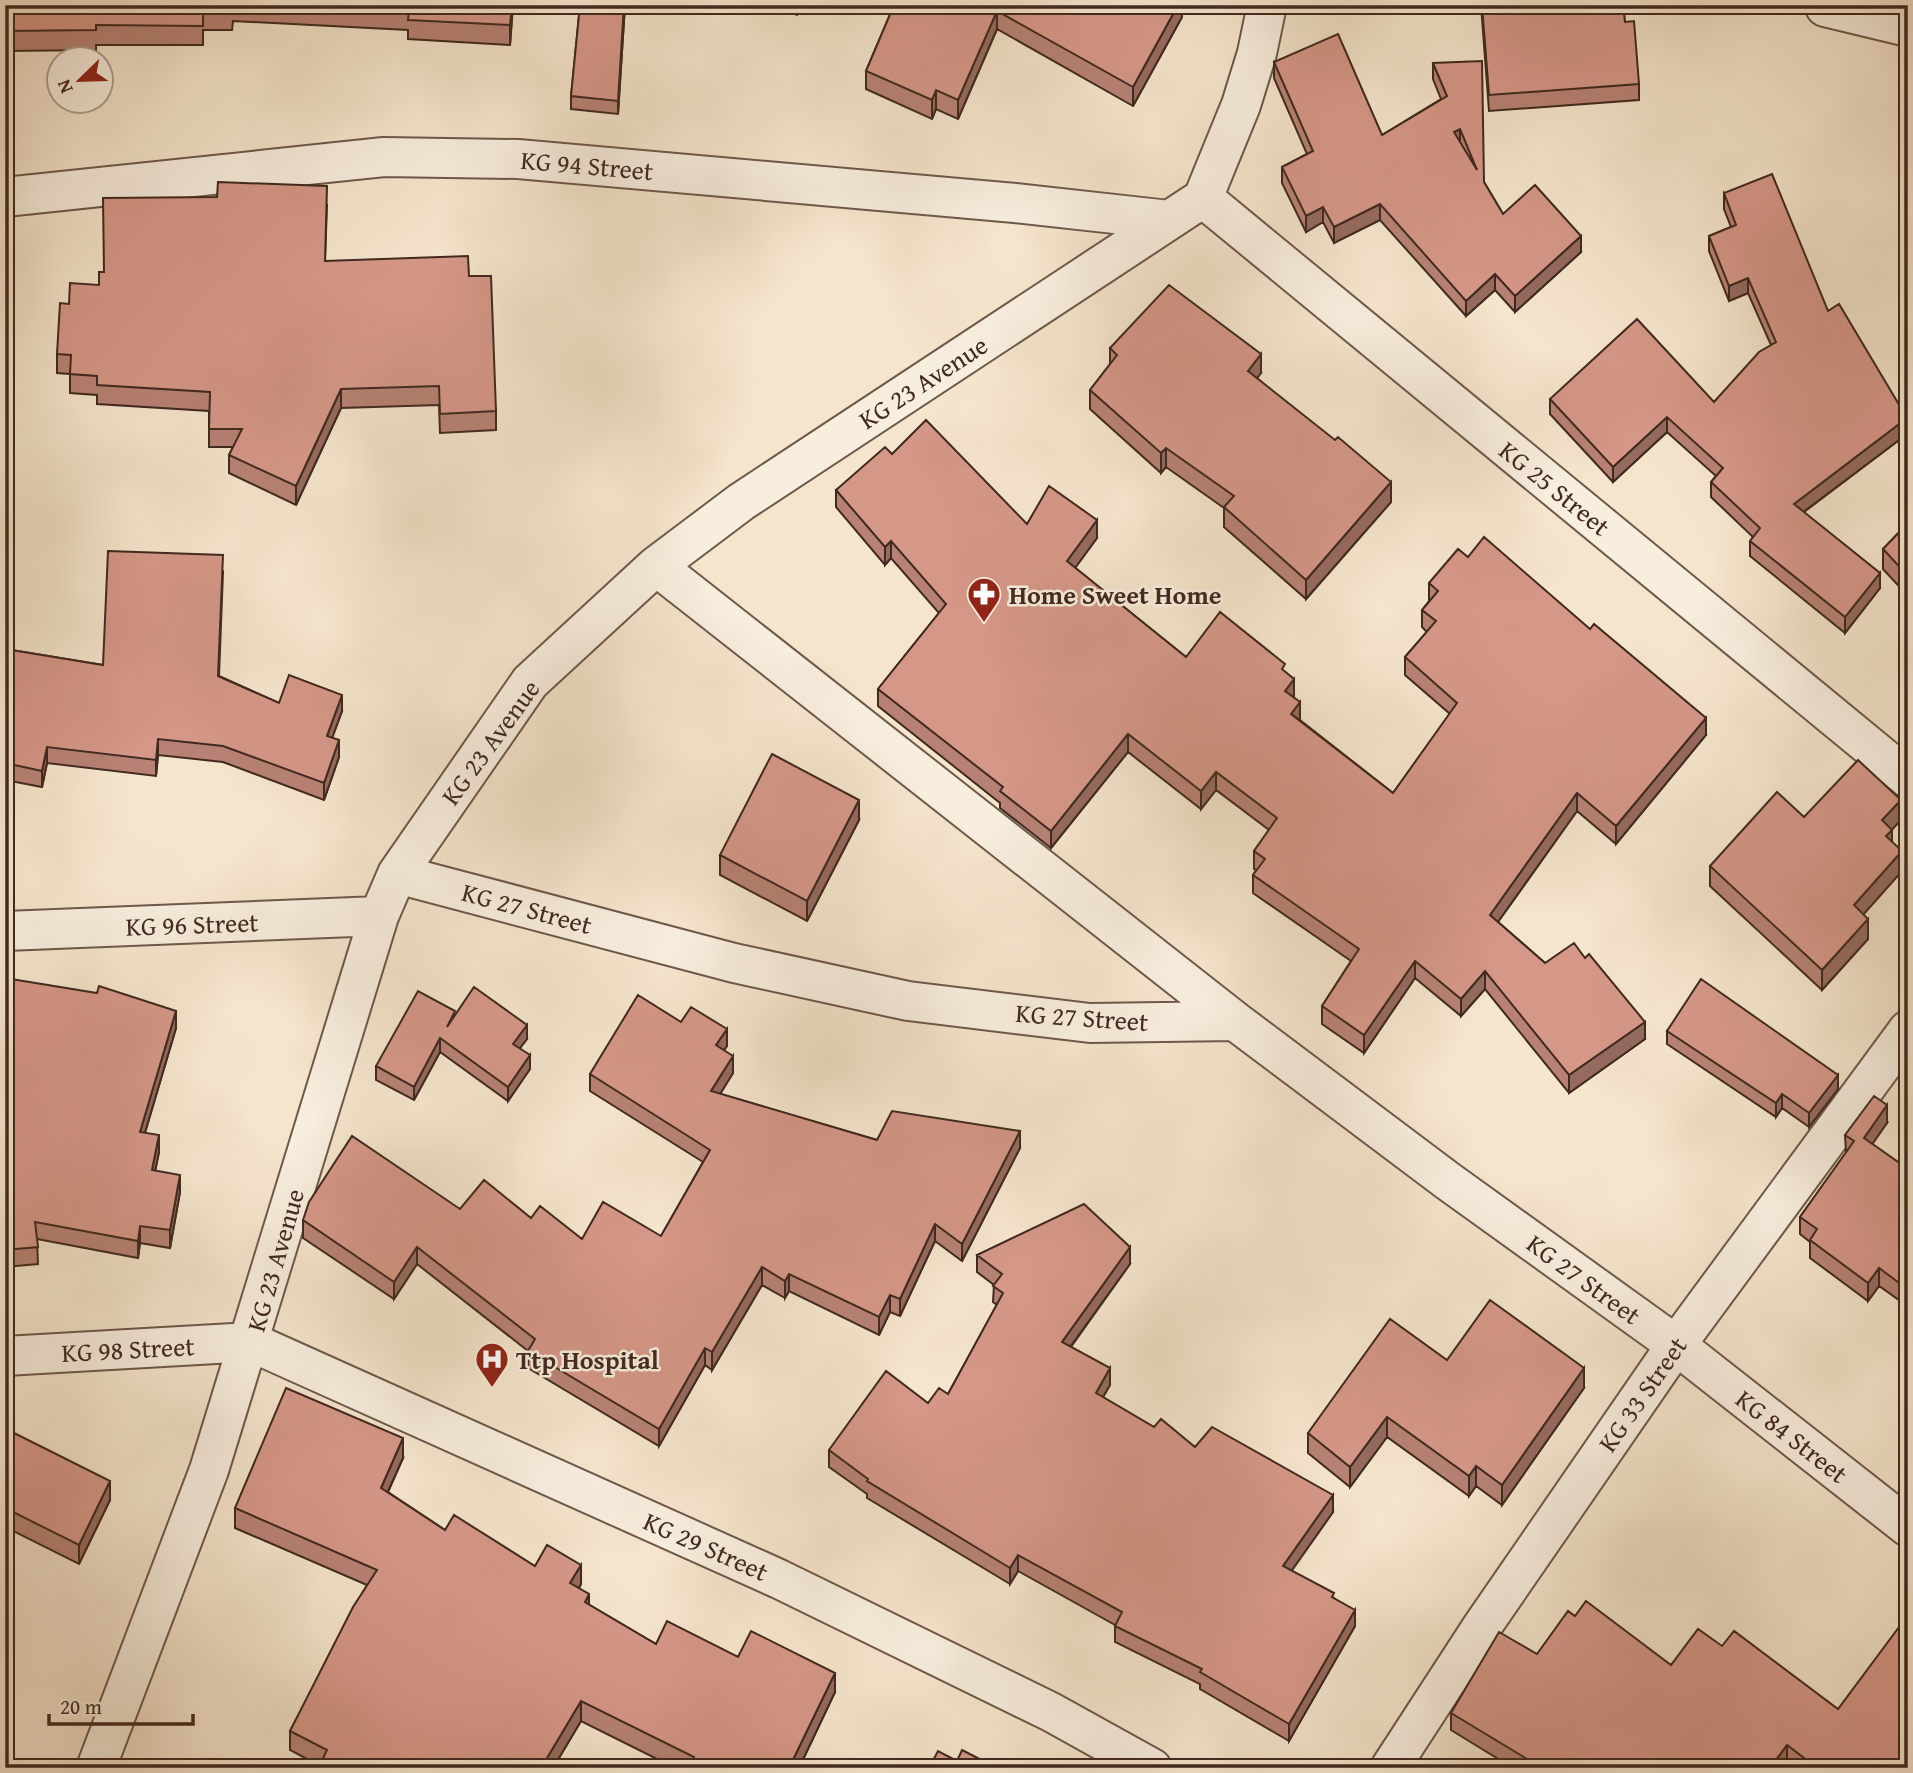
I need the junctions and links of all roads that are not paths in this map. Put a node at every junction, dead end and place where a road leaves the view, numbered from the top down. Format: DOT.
graph roads {
  1 [pos="1267,5"];
  2 [pos="1825,7"];
  3 [pos="1908,27"];
  4 [pos="5,197"];
  5 [pos="1203,198"];
  6 [pos="1169,220"];
  7 [pos="656,566"];
  8 [pos="1908,778"];
  9 [pos="397,874"];
  10 [pos="379,916"];
  11 [pos="5,932"];
  12 [pos="1235,1021"];
  13 [pos="1908,1030"];
  14 [pos="251,1342"];
  15 [pos="1676,1345"];
  16 [pos="5,1356"];
  17 [pos="1908,1527"];
  18 [pos="96,1768"];
  19 [pos="1152,1768"];
  20 [pos="1390,1768"];
  1 -- 5 [label="street"];
  2 -- 3 [label="street"];
  4 -- 6 [label="street, KG 94 Street"];
  5 -- 6 [label="street, KG 23 Avenue"];
  5 -- 8 [label="street, KG 25 Street"];
  6 -- 7 [label="street, KG 23 Avenue"];
  7 -- 9 [label="street, KG 23 Avenue"];
  7 -- 12 [label="street"];
  9 -- 10 [label="street, KG 23 Avenue"];
  9 -- 12 [label="street, KG 27 Street"];
  10 -- 11 [label="street, KG 96 Street"];
  10 -- 14 [label="street, KG 23 Avenue"];
  12 -- 15 [label="street, KG 27 Street"];
  13 -- 15 [label="street, KG 33 Street"];
  14 -- 16 [label="street, KG 98 Street"];
  14 -- 18 [label="street, KG 23 Avenue"];
  14 -- 19 [label="street, KG 29 Street"];
  15 -- 17 [label="street, KG 84 Street"];
  15 -- 20 [label="street, KG 33 Street"];
}
